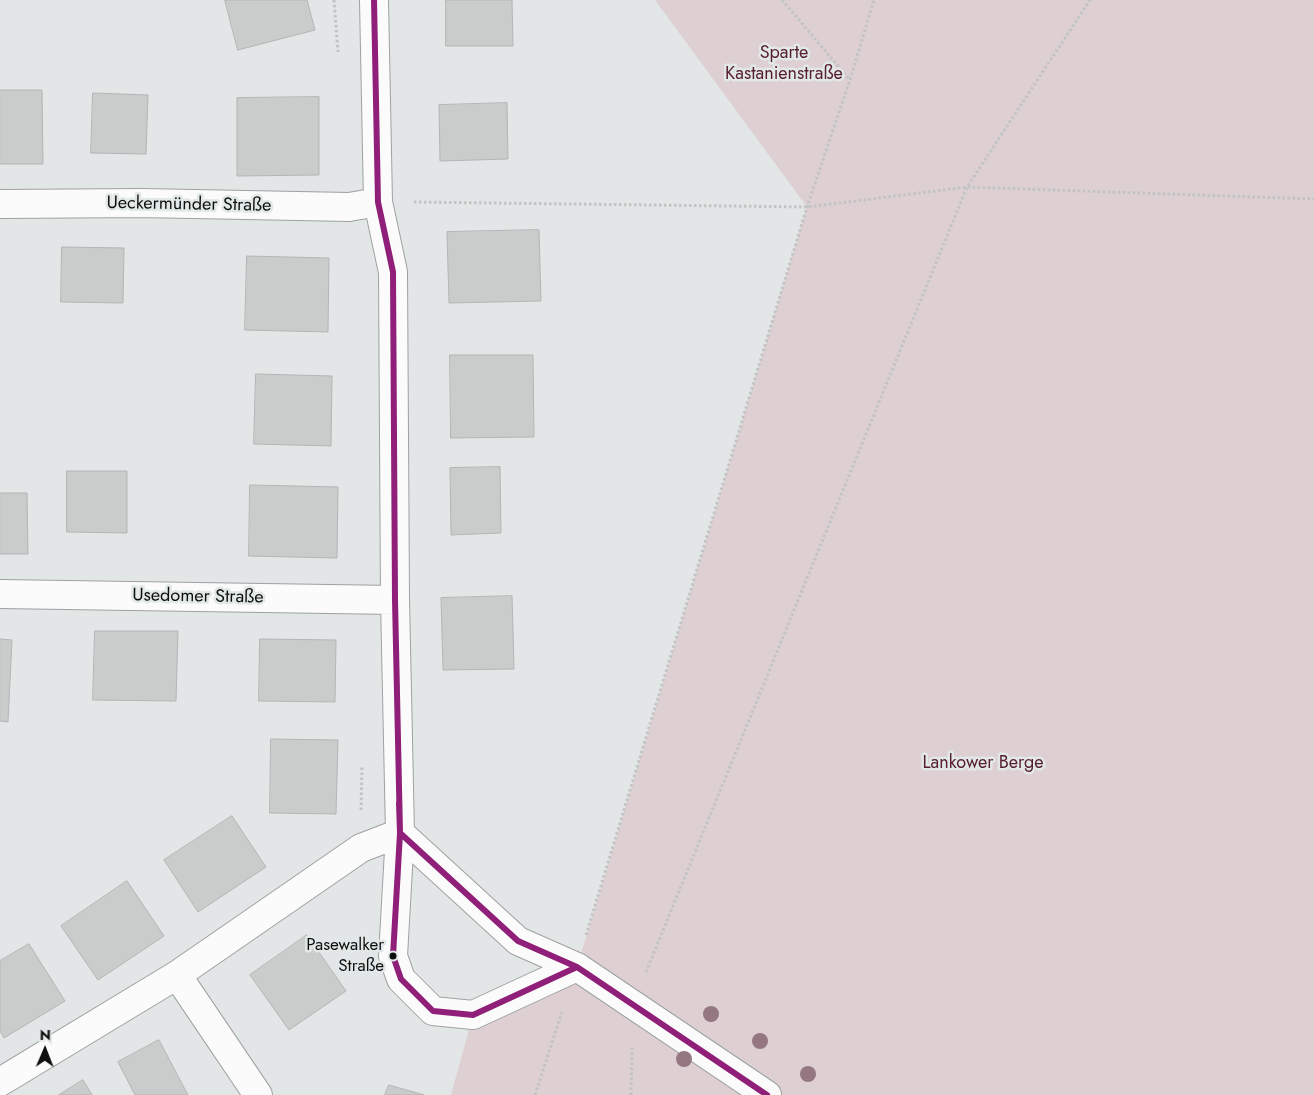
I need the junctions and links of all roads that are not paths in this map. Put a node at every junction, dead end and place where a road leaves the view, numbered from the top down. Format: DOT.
graph roads {
  1 [pos="374,0"];
  2 [pos="378,202"];
  3 [pos="0,204"];
  4 [pos="0,594"];
  5 [pos="395,600"];
  6 [pos="400,833"];
  7 [pos="577,967"];
  8 [pos="177,975"];
  9 [pos="0,1082"];
  10 [pos="258,1095"];
  11 [pos="767,1095"];
  1 -- 2 [label="street"];
  2 -- 3 [label="street, Ueckermünder Straße"];
  2 -- 5 [label="street"];
  4 -- 5 [label="street, Usedomer Straße"];
  5 -- 6 [label="street"];
  6 -- 7 [label="street"];
  6 -- 7 [label="street"];
  6 -- 8 [label="street"];
  7 -- 11 [label="street"];
  8 -- 9 [label="street"];
  8 -- 10 [label="street"];
}
